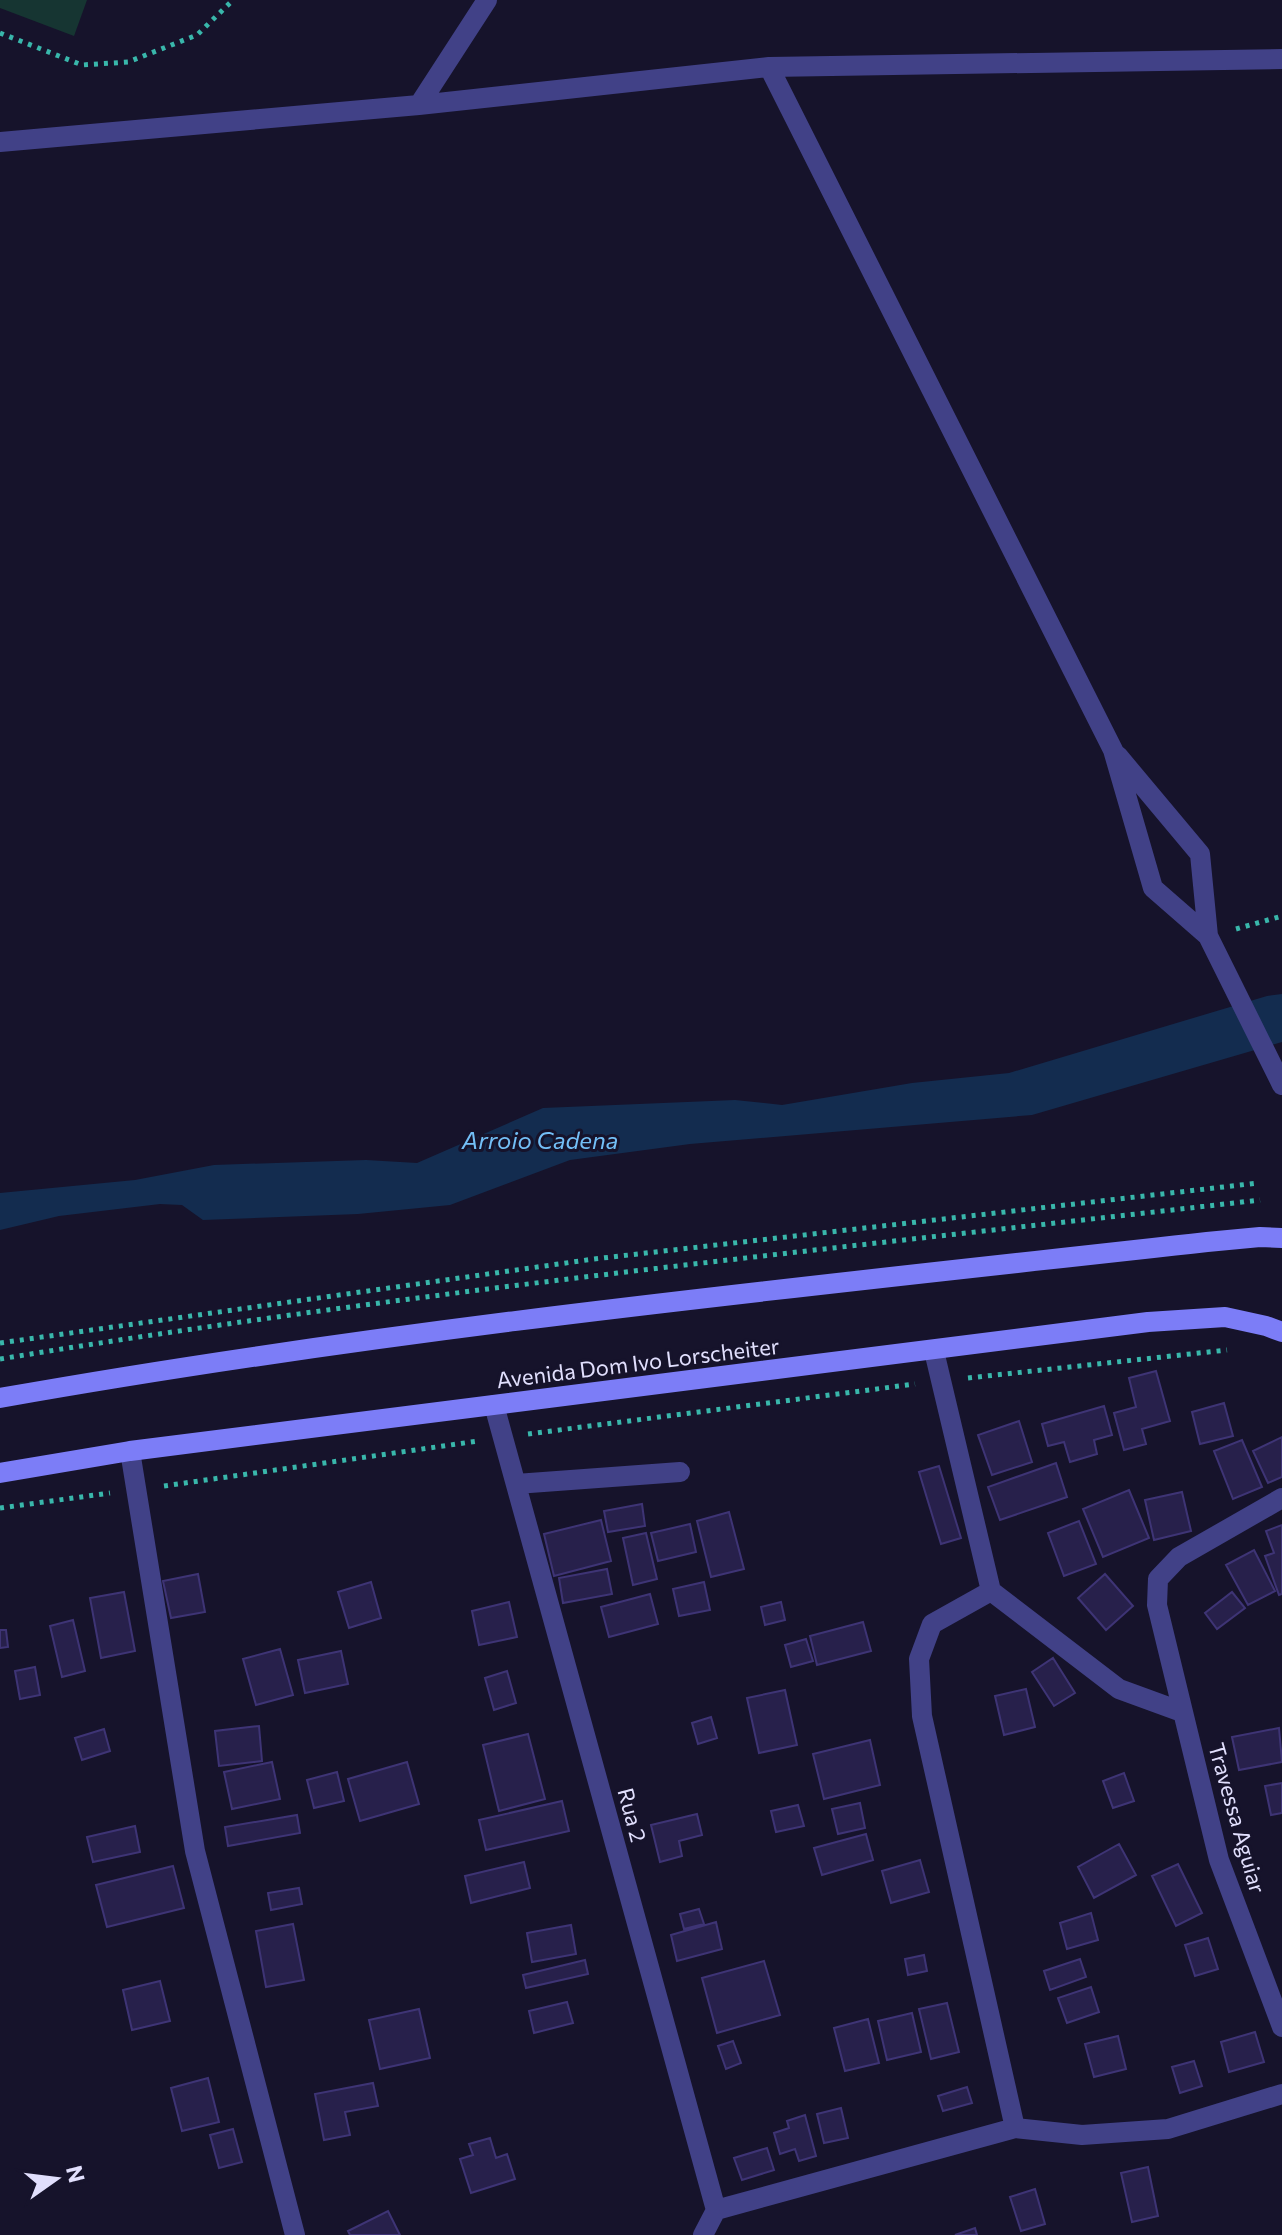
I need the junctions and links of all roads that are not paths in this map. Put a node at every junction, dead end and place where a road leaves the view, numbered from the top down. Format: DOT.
graph roads {
  1 [pos="487,0"];
  2 [pos="1282,59"];
  3 [pos="769,67"];
  4 [pos="419,105"];
  5 [pos="0,142"];
  6 [pos="1113,750"];
  7 [pos="1208,936"];
  8 [pos="1282,1085"];
  9 [pos="1282,1238"];
  10 [pos="1282,1332"];
  11 [pos="934,1351"];
  12 [pos="0,1398"];
  13 [pos="494,1405"];
  14 [pos="130,1451"];
  15 [pos="680,1472"];
  16 [pos="0,1473"];
  17 [pos="516,1484"];
  18 [pos="1282,1498"];
  19 [pos="991,1591"];
  20 [pos="1182,1712"];
  21 [pos="1282,2027"];
  22 [pos="1282,2094"];
  23 [pos="1015,2128"];
  24 [pos="716,2210"];
  25 [pos="295,2235"];
  26 [pos="703,2235"];
  1 -- 4 [label="street"];
  2 -- 3 [label="street"];
  3 -- 4 [label="street"];
  3 -- 6 [label="street"];
  4 -- 5 [label="street"];
  6 -- 7 [label="street"];
  6 -- 7 [label="street"];
  7 -- 8 [label="street"];
  9 -- 12 [label="main road"];
  10 -- 11 [label="main road, Avenida Dom Ivo Lorscheiter"];
  11 -- 13 [label="main road, Avenida Dom Ivo Lorscheiter"];
  11 -- 19 [label="street"];
  13 -- 14 [label="main road, Avenida Dom Ivo Lorscheiter"];
  13 -- 17 [label="street, Rua 2"];
  14 -- 16 [label="main road, Avenida Dom Ivo Lorscheiter"];
  14 -- 25 [label="street"];
  15 -- 17 [label="street"];
  17 -- 24 [label="street, Rua 2"];
  18 -- 20 [label="street, Travessa Aguiar"];
  19 -- 20 [label="street"];
  19 -- 23 [label="street"];
  20 -- 21 [label="street, Travessa Aguiar"];
  22 -- 23 [label="street"];
  23 -- 24 [label="street"];
  24 -- 26 [label="street"];
}
